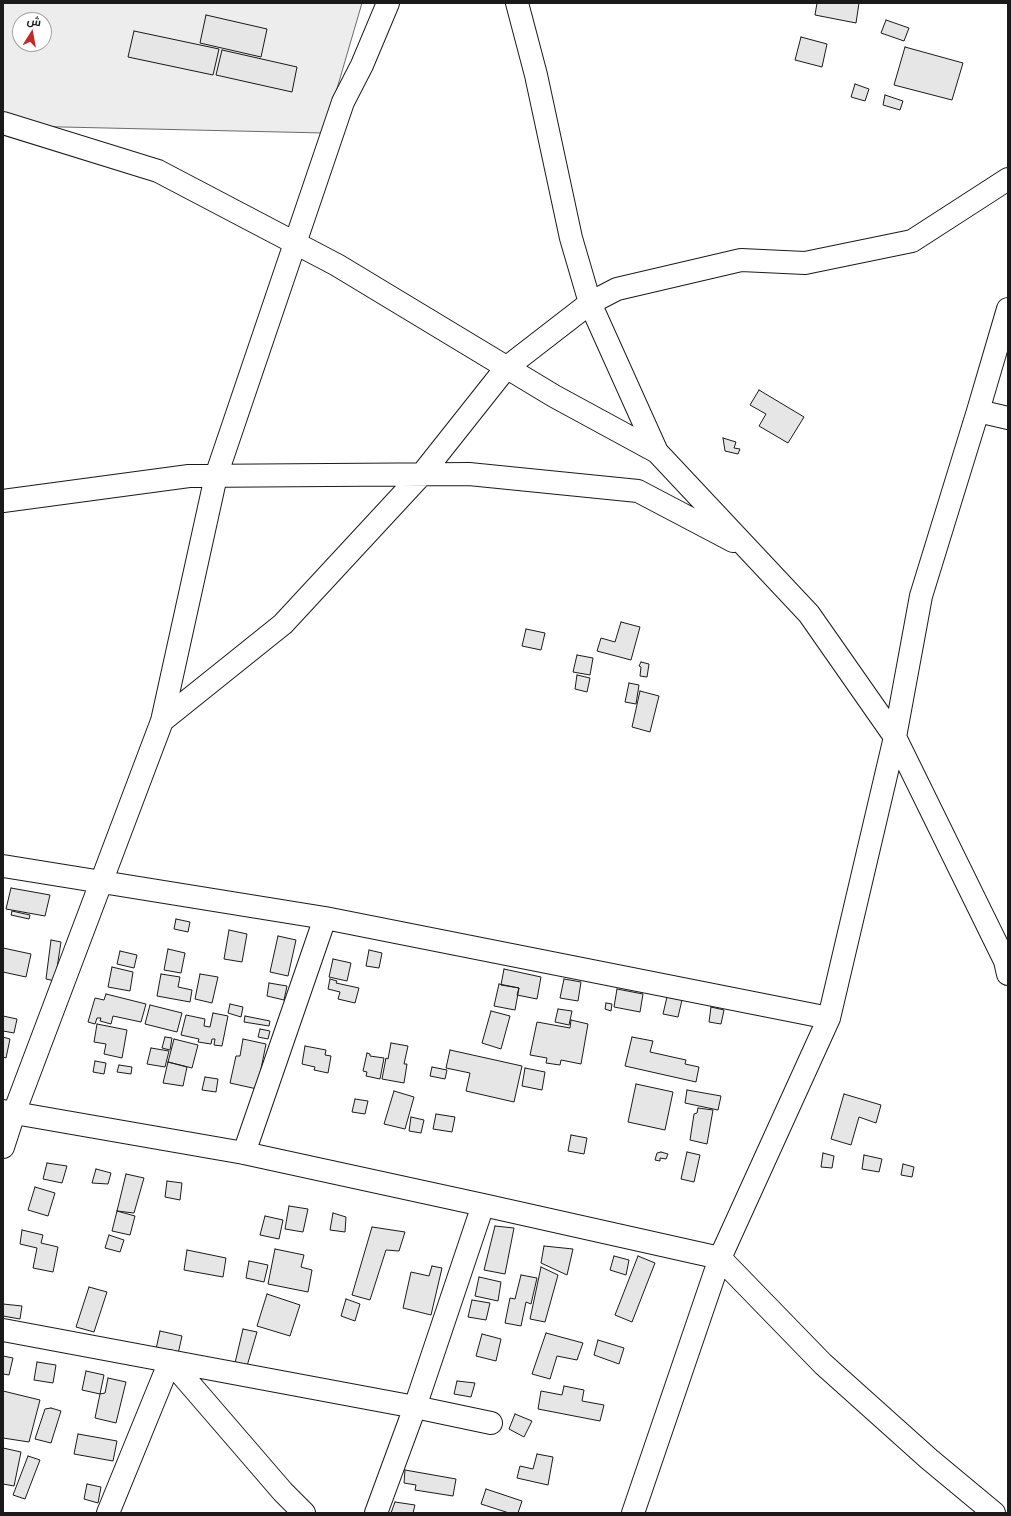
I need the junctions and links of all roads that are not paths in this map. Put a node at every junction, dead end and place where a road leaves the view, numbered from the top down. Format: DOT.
graph roads {
  1 [pos="388,3"];
  2 [pos="517,3"];
  3 [pos="3,123"];
  4 [pos="1008,179"];
  5 [pos="295,242"];
  6 [pos="590,304"];
  7 [pos="1008,309"];
  8 [pos="506,368"];
  9 [pos="978,411"];
  10 [pos="1008,418"];
  11 [pos="657,452"];
  12 [pos="422,474"];
  13 [pos="216,476"];
  14 [pos="3,501"];
  15 [pos="749,550"];
  16 [pos="162,722"];
  17 [pos="895,737"];
  18 [pos="3,866"];
  19 [pos="101,882"];
  20 [pos="325,918"];
  21 [pos="1008,974"];
  22 [pos="829,1018"];
  23 [pos="8,1112"];
  24 [pos="3,1147"];
  25 [pos="244,1153"];
  26 [pos="483,1205"];
  27 [pos="720,1258"];
  28 [pos="3,1330"];
  29 [pos="170,1362"];
  30 [pos="415,1407"];
  31 [pos="491,1423"];
  32 [pos="111,1512"];
  33 [pos="304,1513"];
  34 [pos="376,1513"];
  35 [pos="633,1513"];
  36 [pos="994,1513"];
  1 -- 5 [label="street"];
  2 -- 6 [label="street"];
  3 -- 5 [label="street"];
  4 -- 6 [label="street"];
  5 -- 8 [label="street"];
  5 -- 13 [label="street"];
  6 -- 8 [label="street"];
  6 -- 11 [label="street"];
  7 -- 9 [label="street"];
  8 -- 11 [label="street"];
  8 -- 12 [label="street"];
  9 -- 10 [label="street"];
  9 -- 17 [label="street"];
  11 -- 15 [label="street"];
  12 -- 13 [label="street"];
  12 -- 15 [label="street"];
  12 -- 16 [label="street"];
  13 -- 14 [label="street"];
  13 -- 16 [label="street"];
  15 -- 17 [label="street"];
  16 -- 19 [label="street"];
  17 -- 21 [label="street"];
  17 -- 22 [label="street"];
  18 -- 19 [label="street"];
  19 -- 20 [label="street"];
  19 -- 23 [label="street"];
  20 -- 22 [label="street"];
  20 -- 25 [label="street"];
  22 -- 27 [label="street"];
  23 -- 24 [label="street"];
  23 -- 25 [label="street"];
  25 -- 26 [label="street"];
  26 -- 27 [label="street"];
  26 -- 30 [label="street"];
  27 -- 35 [label="street"];
  27 -- 36 [label="street"];
  28 -- 29 [label="street"];
  29 -- 30 [label="street"];
  29 -- 32 [label="street"];
  29 -- 33 [label="street"];
  30 -- 31 [label="street"];
  30 -- 34 [label="street"];
}
